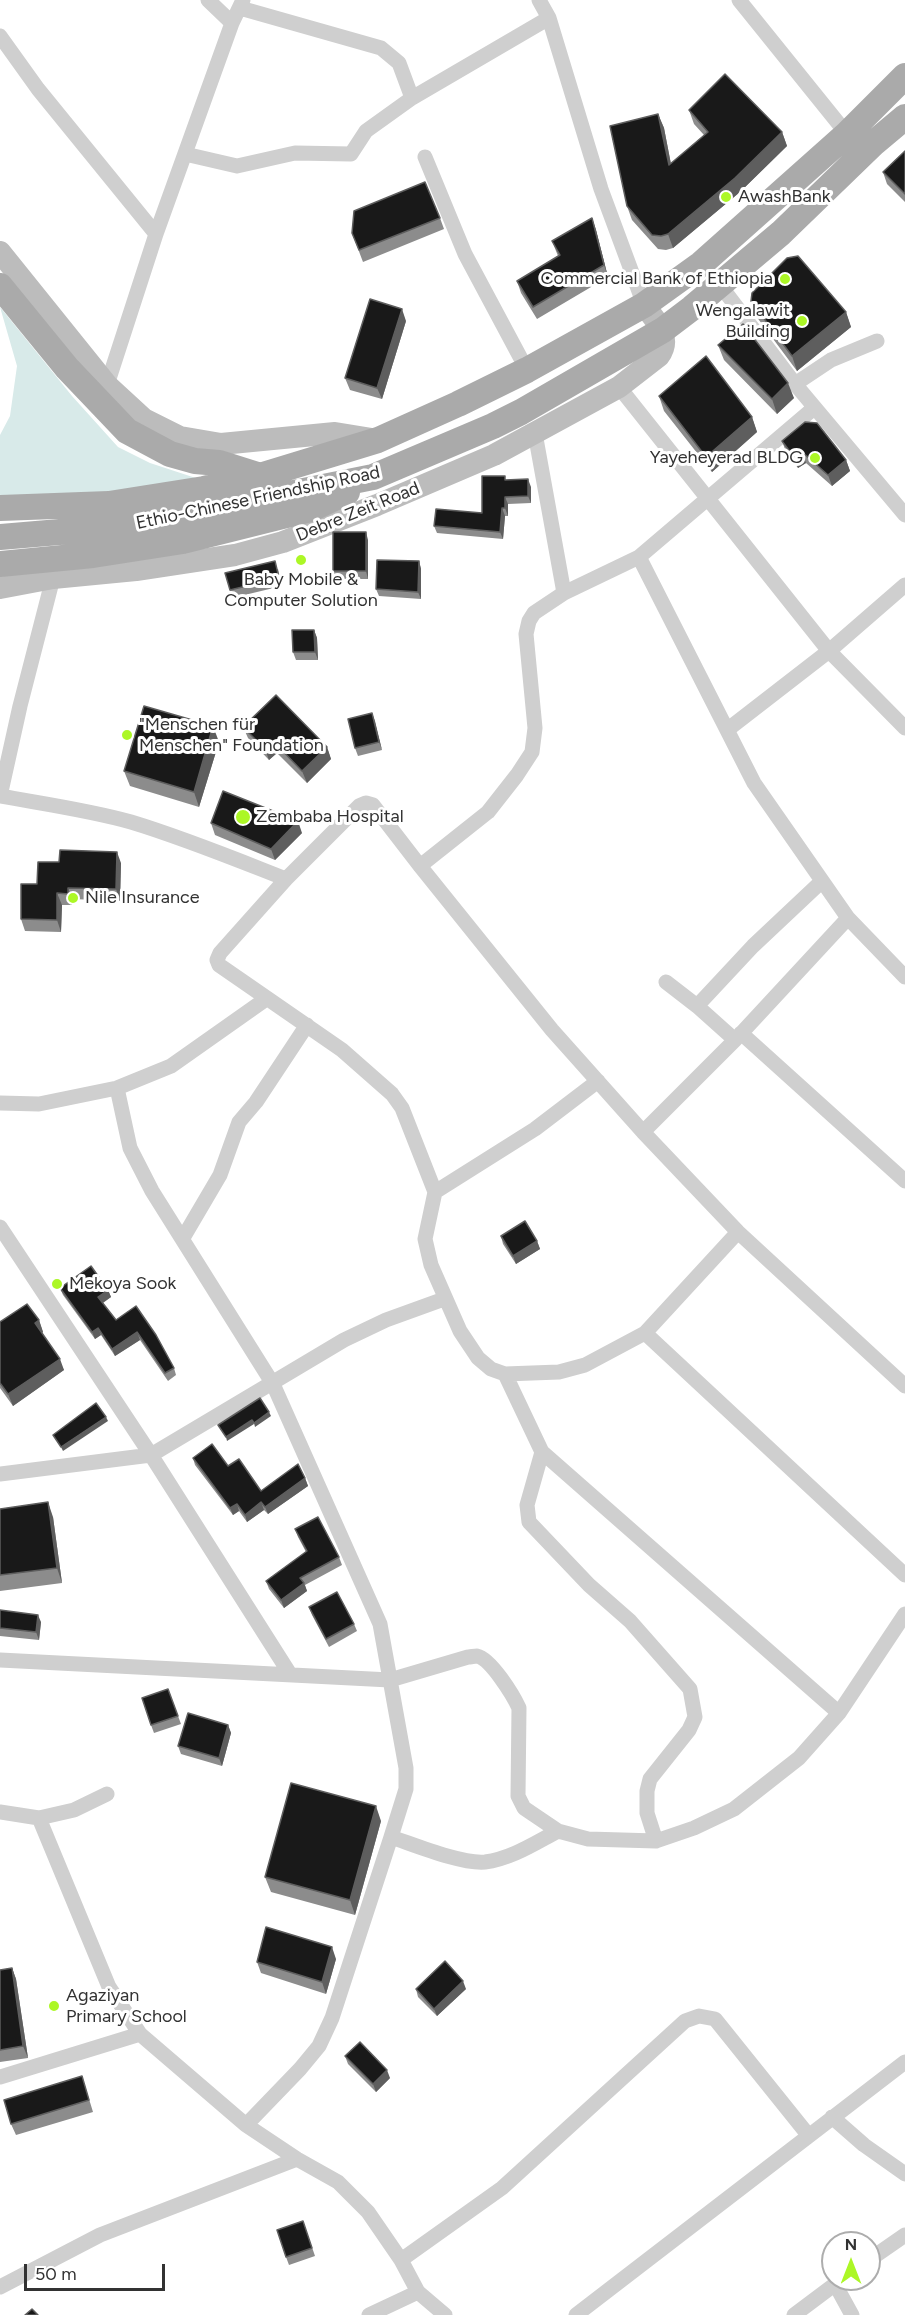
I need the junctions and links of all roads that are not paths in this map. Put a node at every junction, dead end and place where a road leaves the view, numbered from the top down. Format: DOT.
graph roads {
  1 [pos="208,0"];
  2 [pos="539,0"];
  3 [pos="739,0"];
  4 [pos="241,4"];
  5 [pos="549,18"];
  6 [pos="232,23"];
  7 [pos="0,36"];
  8 [pos="905,76"];
  9 [pos="412,98"];
  10 [pos="905,117"];
  11 [pos="847,134"];
  12 [pos="185,154"];
  13 [pos="425,156"];
  14 [pos="156,234"];
  15 [pos="0,252"];
  16 [pos="720,285"];
  17 [pos="0,286"];
  18 [pos="644,305"];
  19 [pos="663,330"];
  20 [pos="877,341"];
  21 [pos="527,370"];
  22 [pos="795,384"];
  23 [pos="107,385"];
  24 [pos="619,387"];
  25 [pos="814,408"];
  26 [pos="535,433"];
  27 [pos="378,440"];
  28 [pos="260,476"];
  29 [pos="373,477"];
  30 [pos="709,500"];
  31 [pos="0,508"];
  32 [pos="905,516"];
  33 [pos="0,537"];
  34 [pos="639,557"];
  35 [pos="0,564"];
  36 [pos="53,578"];
  37 [pos="905,585"];
  38 [pos="0,588"];
  39 [pos="564,593"];
  40 [pos="829,651"];
  41 [pos="905,728"];
  42 [pos="727,730"];
  43 [pos="7,734"];
  44 [pos="0,796"];
  45 [pos="420,867"];
  46 [pos="286,879"];
  47 [pos="821,882"];
  48 [pos="848,918"];
  49 [pos="905,976"];
  50 [pos="666,982"];
  51 [pos="266,999"];
  52 [pos="698,1006"];
  53 [pos="307,1025"];
  54 [pos="738,1037"];
  55 [pos="598,1081"];
  56 [pos="117,1088"];
  57 [pos="0,1103"];
  58 [pos="643,1132"];
  59 [pos="905,1181"];
  60 [pos="435,1192"];
  61 [pos="0,1227"];
  62 [pos="738,1232"];
  63 [pos="183,1238"];
  64 [pos="444,1299"];
  65 [pos="645,1333"];
  66 [pos="505,1374"];
  67 [pos="273,1384"];
  68 [pos="905,1386"];
  69 [pos="542,1452"];
  70 [pos="151,1455"];
  71 [pos="0,1474"];
  72 [pos="905,1575"];
  73 [pos="905,1614"];
  74 [pos="0,1660"];
  75 [pos="290,1674"];
  76 [pos="390,1680"];
  77 [pos="839,1713"];
  78 [pos="107,1794"];
  79 [pos="0,1812"];
  80 [pos="39,1818"];
  81 [pos="558,1831"];
  82 [pos="391,1838"];
  83 [pos="656,1841"];
  84 [pos="140,2034"];
  85 [pos="905,2062"];
  86 [pos="0,2076"];
  87 [pos="832,2116"];
  88 [pos="246,2125"];
  89 [pos="809,2136"];
  90 [pos="297,2159"];
  91 [pos="905,2174"];
  92 [pos="905,2235"];
  93 [pos="881,2252"];
  94 [pos="400,2260"];
  95 [pos="0,2286"];
  96 [pos="825,2291"];
  97 [pos="842,2291"];
  98 [pos="418,2292"];
  99 [pos="369,2315"];
  100 [pos="445,2315"];
  101 [pos="576,2315"];
  102 [pos="794,2315"];
  103 [pos="852,2315"];
  1 -- 6 [label="street"];
  2 -- 5 [label="street"];
  3 -- 11 [label="street"];
  4 -- 6 [label="street"];
  4 -- 9 [label="street"];
  5 -- 9 [label="street"];
  5 -- 18 [label="street"];
  6 -- 12 [label="street"];
  7 -- 14 [label="street"];
  8 -- 11 [label="main road, Ethio-Chinese Friendship Road"];
  9 -- 12 [label="street"];
  10 -- 16 [label="main road, Ethio-Chinese Friendship Road"];
  11 -- 18 [label="main road, Ethio-Chinese Friendship Road"];
  12 -- 14 [label="street"];
  13 -- 21 [label="street"];
  14 -- 23 [label="street"];
  15 -- 23 [label="main road"];
  16 -- 19 [label="main road, Ethio-Chinese Friendship Road"];
  16 -- 22 [label="street"];
  17 -- 28 [label="main road"];
  18 -- 19 [label="main road"];
  18 -- 21 [label="main road, Ethio-Chinese Friendship Road"];
  19 -- 24 [label="main road, Debre Zeit Road"];
  19 -- 29 [label="main road, Ethio-Chinese Friendship Road"];
  20 -- 22 [label="street"];
  21 -- 27 [label="main road, Ethio-Chinese Friendship Road"];
  22 -- 25 [label="street"];
  23 -- 27 [label="main road"];
  24 -- 26 [label="main road, Debre Zeit Road"];
  24 -- 30 [label="street"];
  25 -- 30 [label="street"];
  25 -- 32 [label="street"];
  26 -- 36 [label="main road, Debre Zeit Road"];
  26 -- 39 [label="street"];
  27 -- 28 [label="main road, Ethio-Chinese Friendship Road"];
  28 -- 31 [label="main road, Ethio-Chinese Friendship Road"];
  29 -- 33 [label="main road, Ethio-Chinese Friendship Road"];
  29 -- 35 [label="main road"];
  30 -- 34 [label="street"];
  30 -- 40 [label="street"];
  34 -- 39 [label="street"];
  34 -- 42 [label="street"];
  36 -- 38 [label="main road, Debre Zeit Road"];
  36 -- 43 [label="street"];
  37 -- 40 [label="street"];
  39 -- 45 [label="street"];
  40 -- 41 [label="street"];
  40 -- 42 [label="street"];
  42 -- 47 [label="street"];
  43 -- 44 [label="street"];
  44 -- 46 [label="street"];
  45 -- 46 [label="street"];
  45 -- 55 [label="street"];
  46 -- 51 [label="street"];
  47 -- 48 [label="street"];
  47 -- 52 [label="street"];
  48 -- 49 [label="street"];
  48 -- 54 [label="street"];
  50 -- 52 [label="street"];
  51 -- 53 [label="street"];
  51 -- 56 [label="street"];
  52 -- 54 [label="street"];
  53 -- 60 [label="street"];
  53 -- 63 [label="street"];
  54 -- 58 [label="street"];
  54 -- 59 [label="street"];
  55 -- 58 [label="street"];
  55 -- 60 [label="street"];
  56 -- 57 [label="street"];
  56 -- 63 [label="street"];
  58 -- 62 [label="street"];
  60 -- 64 [label="street"];
  61 -- 70 [label="street"];
  62 -- 65 [label="street"];
  62 -- 68 [label="street"];
  63 -- 67 [label="street"];
  64 -- 66 [label="street"];
  64 -- 67 [label="street"];
  65 -- 66 [label="street"];
  65 -- 72 [label="street"];
  66 -- 69 [label="street"];
  67 -- 70 [label="street"];
  67 -- 76 [label="street"];
  69 -- 77 [label="street"];
  69 -- 83 [label="street"];
  70 -- 71 [label="street"];
  70 -- 75 [label="street"];
  73 -- 77 [label="street"];
  74 -- 75 [label="street"];
  75 -- 76 [label="street"];
  76 -- 81 [label="street"];
  76 -- 82 [label="street"];
  77 -- 83 [label="street"];
  78 -- 80 [label="street"];
  79 -- 80 [label="street"];
  80 -- 84 [label="street"];
  81 -- 82 [label="street"];
  81 -- 83 [label="street"];
  82 -- 88 [label="street"];
  84 -- 86 [label="street"];
  84 -- 88 [label="street"];
  85 -- 87 [label="street"];
  87 -- 89 [label="street"];
  87 -- 91 [label="street"];
  88 -- 90 [label="street"];
  89 -- 94 [label="street"];
  89 -- 101 [label="street"];
  90 -- 94 [label="street"];
  90 -- 95 [label="street"];
  92 -- 93 [label="street"];
  94 -- 98 [label="street"];
  96 -- 102 [label="street"];
  97 -- 103 [label="street"];
  98 -- 99 [label="street"];
  98 -- 100 [label="street"];
}
